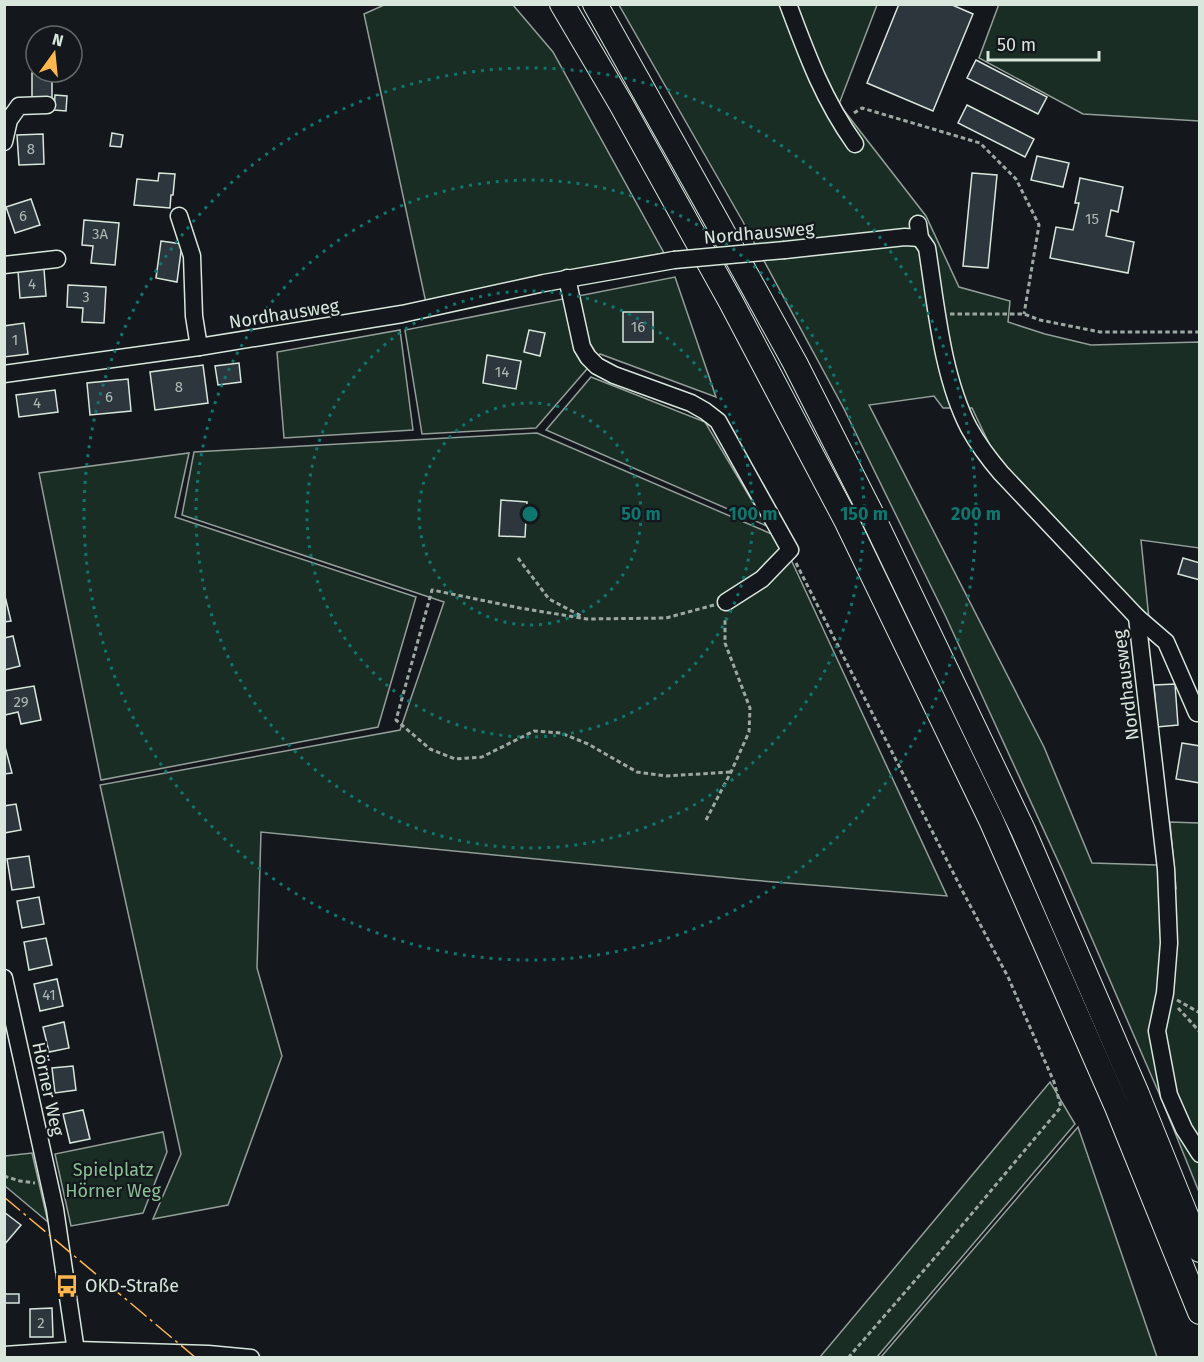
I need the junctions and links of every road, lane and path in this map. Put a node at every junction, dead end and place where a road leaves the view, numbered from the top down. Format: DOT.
graph roads {
  1 [pos="542,4"];
  2 [pos="562,4"];
  3 [pos="595,4"];
  4 [pos="788,4"];
  5 [pos="621,104"];
  6 [pos="47,105"];
  7 [pos="839,122"];
  8 [pos="4,142"];
  9 [pos="855,144"];
  10 [pos="179,216"];
  11 [pos="57,259"];
  12 [pos="4,265"];
  13 [pos="567,278"];
  14 [pos="937,311"];
  15 [pos="1024,314"];
  16 [pos="1200,332"];
  17 [pos="199,347"];
  18 [pos="4,374"];
  19 [pos="790,550"];
  20 [pos="518,558"];
  21 [pos="726,602"];
  22 [pos="1137,617"];
  23 [pos="587,619"];
  24 [pos="1197,713"];
  25 [pos="731,772"];
  26 [pos="706,820"];
  27 [pos="4,978"];
  28 [pos="1165,993"];
  29 [pos="1200,1013"];
  30 [pos="10,1031"];
  31 [pos="1200,1032"];
  32 [pos="1200,1154"];
  33 [pos="4,1176"];
  34 [pos="49,1185"];
  35 [pos="1200,1250"];
  36 [pos="1200,1312"];
  37 [pos="77,1354"];
  38 [pos="4,1355"];
  39 [pos="251,1358"];
  40 [pos="849,1358"];
  1 -- 5 [label="highway"];
  2 -- 5 [label="highway"];
  3 -- 35 [label="highway"];
  4 -- 7 [label="street"];
  5 -- 36 [label="highway"];
  6 -- 8 [label="street"];
  7 -- 9 [label="street"];
  7 -- 15 [label="path"];
  10 -- 17 [label="street"];
  11 -- 12 [label="street"];
  13 -- 14 [label="street, Nordhausweg, bridge"];
  13 -- 17 [label="street, Nordhausweg"];
  13 -- 19 [label="street"];
  14 -- 15 [label="path"];
  14 -- 22 [label="street, Nordhausweg"];
  15 -- 16 [label="path"];
  17 -- 18 [label="street, Nordhausweg"];
  19 -- 21 [label="street"];
  19 -- 40 [label="path"];
  20 -- 23 [label="path"];
  21 -- 23 [label="path"];
  21 -- 25 [label="path"];
  22 -- 24 [label="street"];
  22 -- 28 [label="street, Nordhausweg"];
  23 -- 25 [label="path"];
  25 -- 26 [label="path"];
  27 -- 30 [label="street, Hörner Weg"];
  28 -- 29 [label="path"];
  28 -- 31 [label="path"];
  28 -- 32 [label="street, Nordhausweg"];
  30 -- 34 [label="street, Hörner Weg"];
  33 -- 34 [label="path"];
  34 -- 37 [label="street, Hörner Weg"];
  37 -- 38 [label="street"];
  37 -- 39 [label="street"];
}
